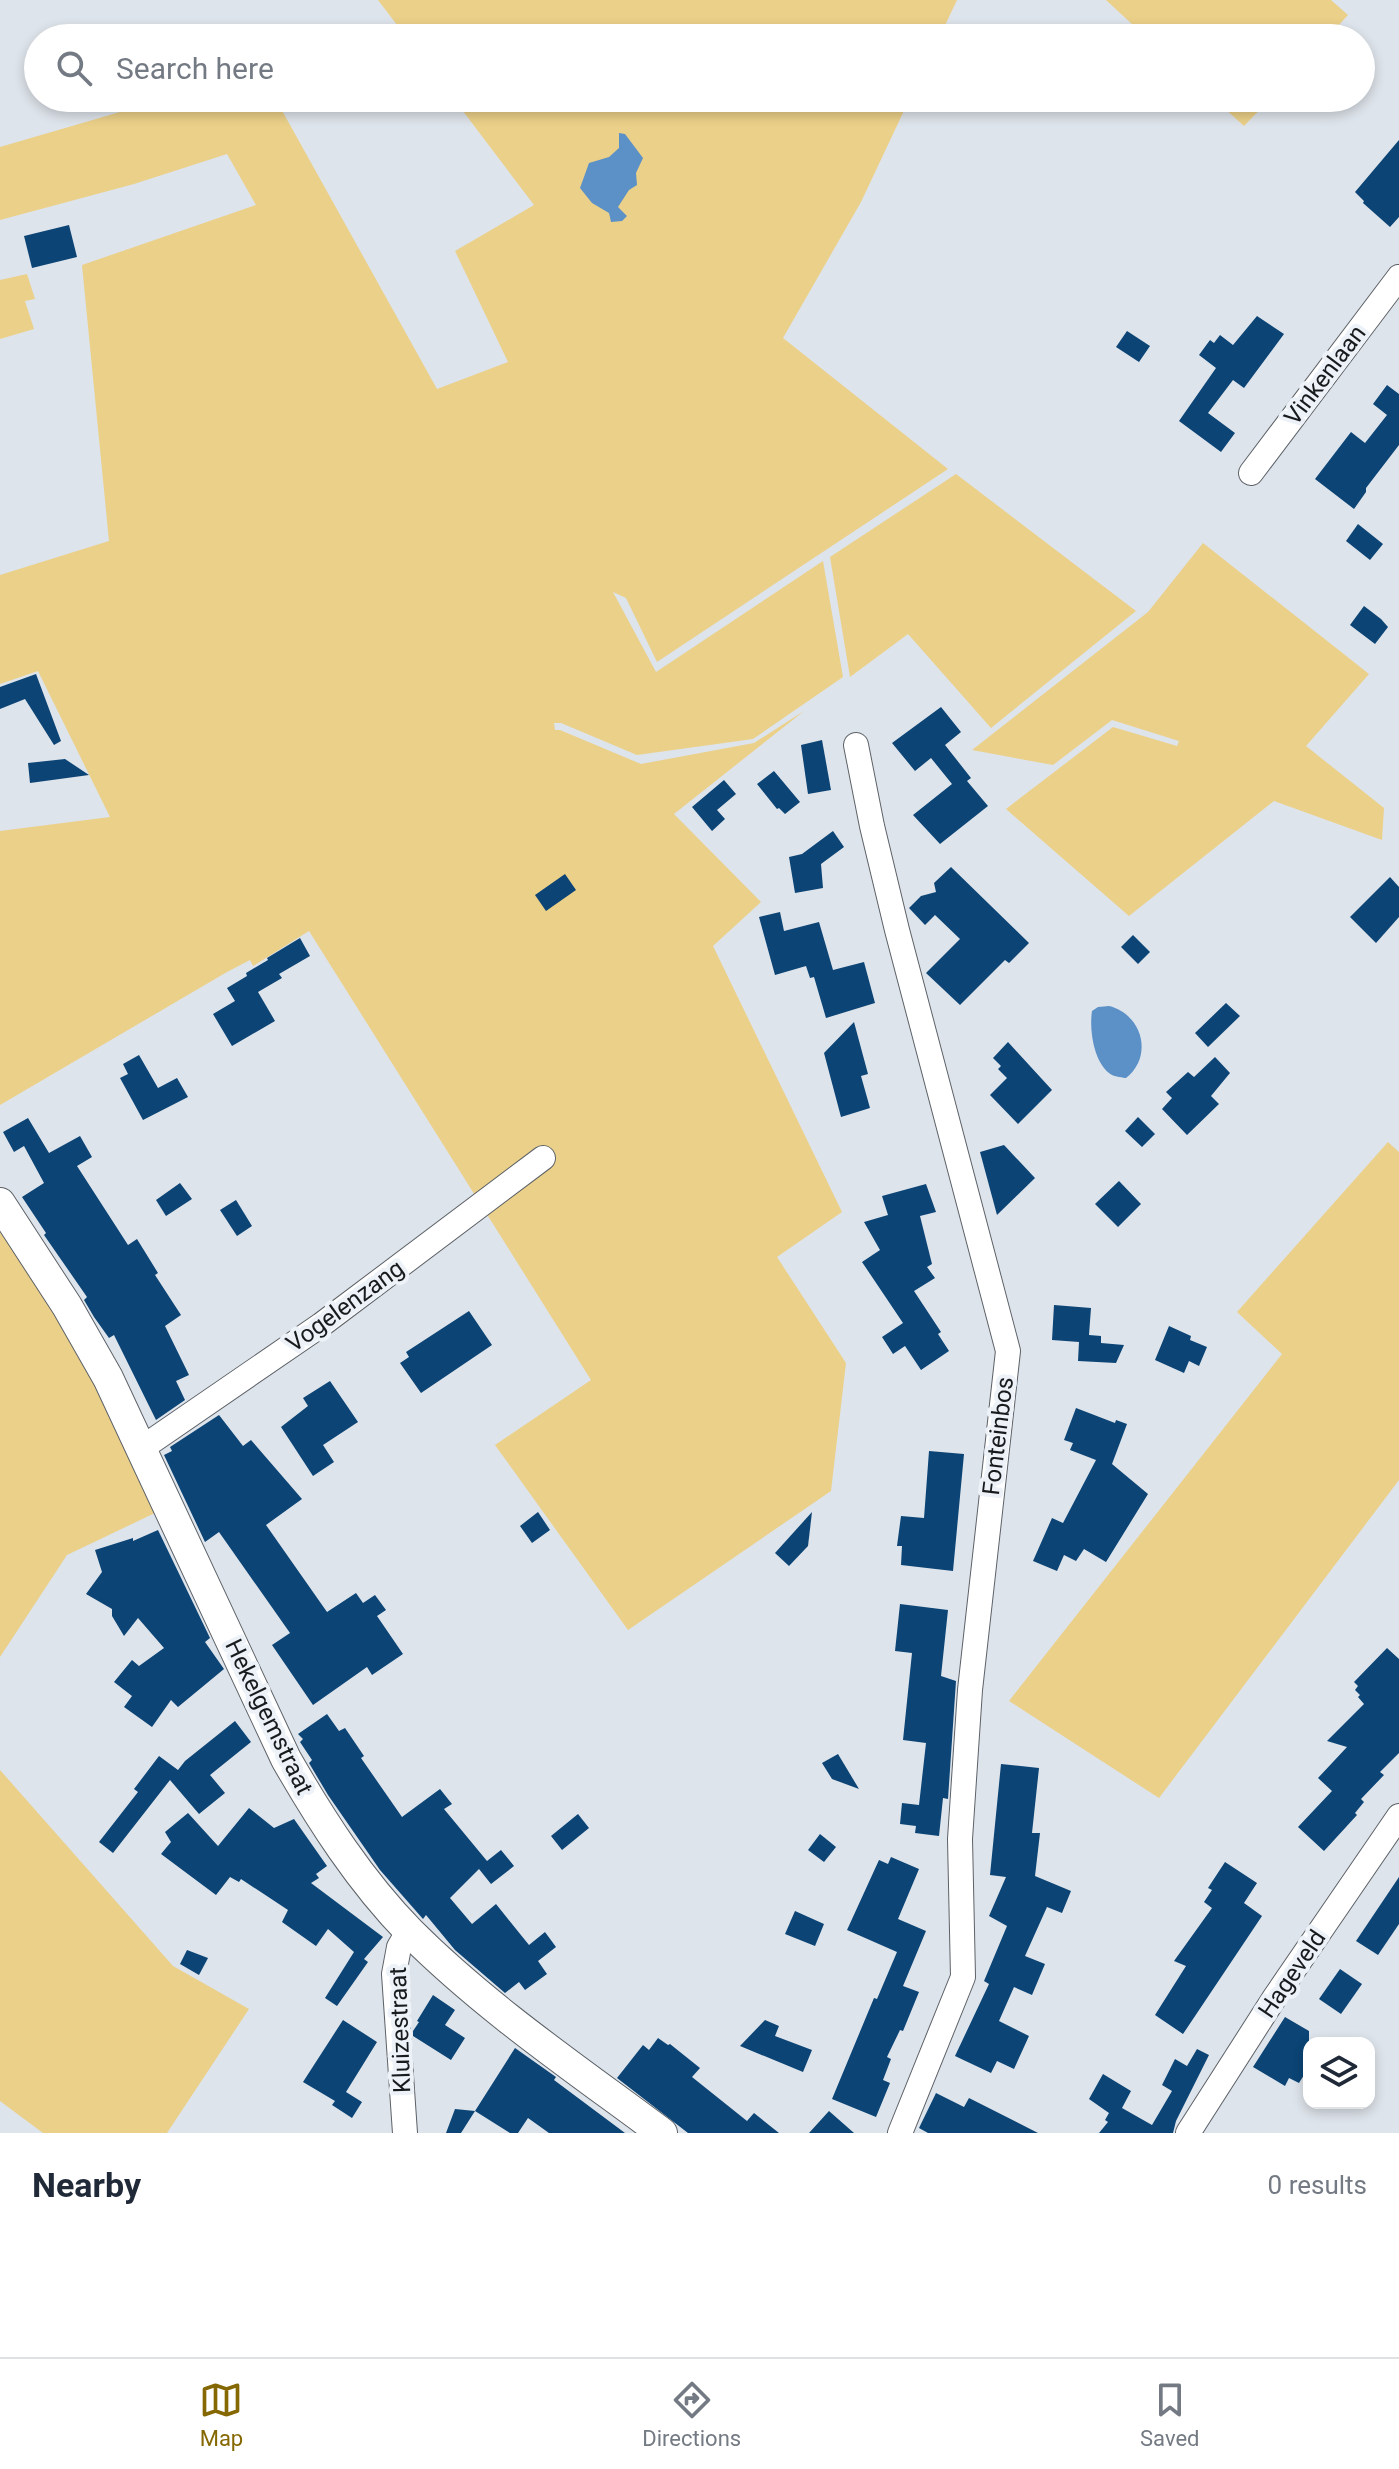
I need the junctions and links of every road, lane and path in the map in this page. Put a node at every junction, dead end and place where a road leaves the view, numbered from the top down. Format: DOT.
graph roads {
  1 [pos="1399,277"];
  2 [pos="1251,473"];
  3 [pos="856,745"];
  4 [pos="543,1158"];
  5 [pos="0,1203"];
  6 [pos="142,1448"];
  7 [pos="1399,1816"];
  8 [pos="409,1930"];
  9 [pos="405,2133"];
  10 [pos="662,2133"];
  11 [pos="900,2133"];
  12 [pos="1188,2133"];
  1 -- 2 [label="street, Vinkenlaan"];
  3 -- 11 [label="street, Fonteinbos"];
  4 -- 6 [label="street, Vogelenzang"];
  5 -- 6 [label="street, Hekelgemstraat"];
  6 -- 8 [label="street, Hekelgemstraat"];
  7 -- 12 [label="street, Hageveld"];
  8 -- 9 [label="street, Kluizestraat"];
  8 -- 10 [label="street, Hekelgemstraat"];
}
